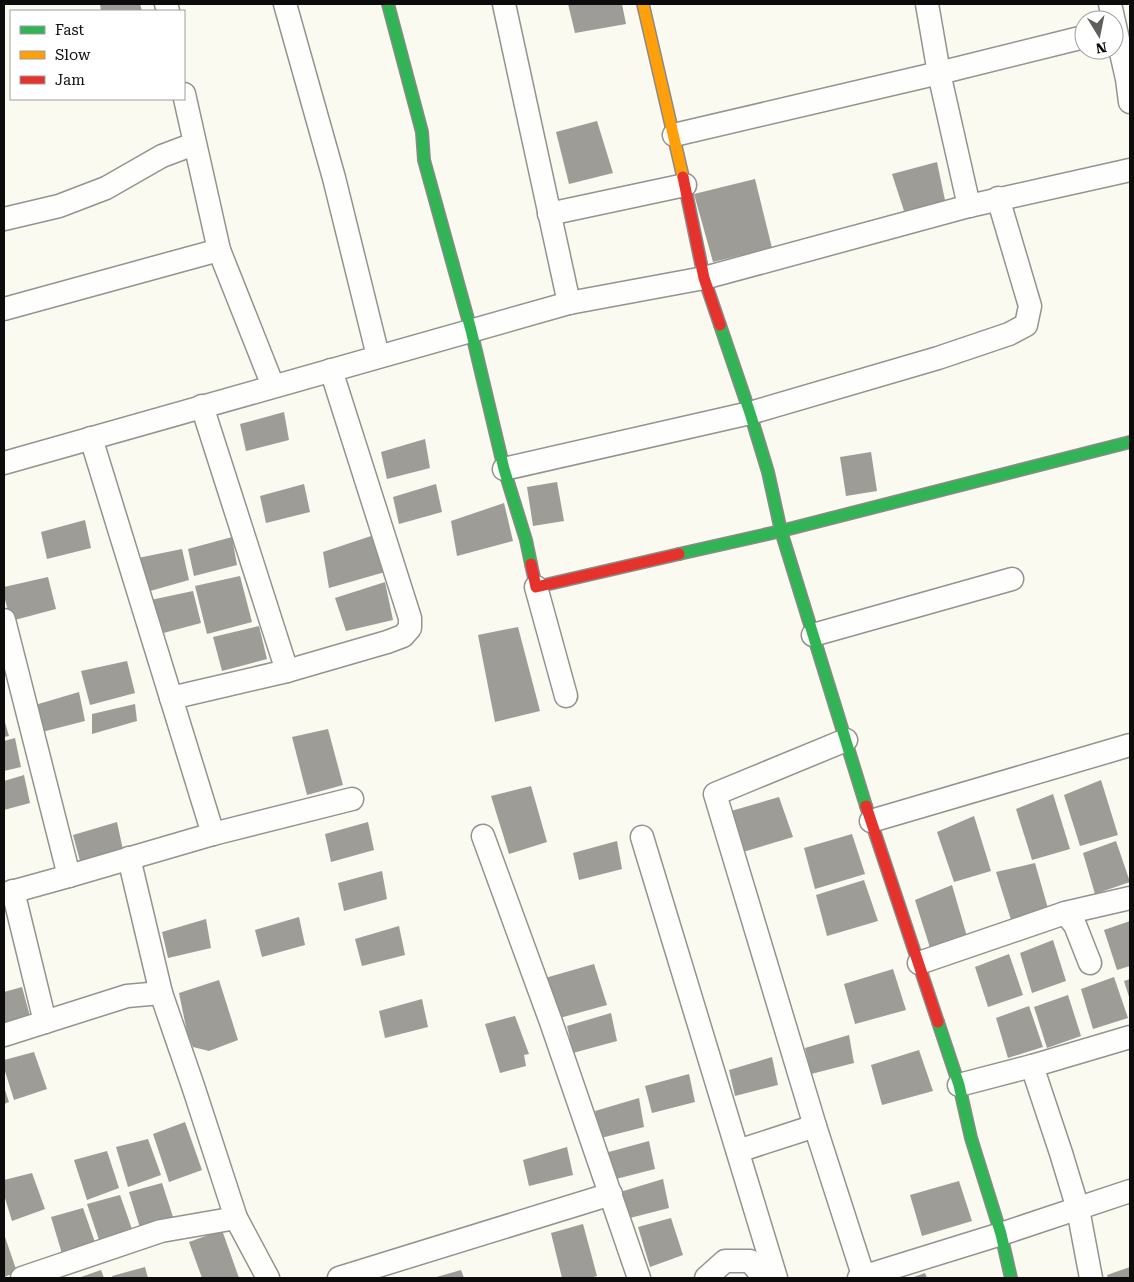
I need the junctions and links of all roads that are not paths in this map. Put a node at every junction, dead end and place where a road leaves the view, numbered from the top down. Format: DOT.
graph roads {
  1 [pos="285,4"];
  2 [pos="388,4"];
  3 [pos="504,4"];
  4 [pos="643,4"];
  5 [pos="927,4"];
  6 [pos="1074,39"];
  7 [pos="1123,60"];
  8 [pos="939,73"];
  9 [pos="1128,78"];
  10 [pos="185,99"];
  11 [pos="1130,102"];
  12 [pos="674,135"];
  13 [pos="194,144"];
  14 [pos="1130,170"];
  15 [pos="685,185"];
  16 [pos="998,198"];
  17 [pos="968,206"];
  18 [pos="550,214"];
  19 [pos="4,219"];
  20 [pos="219,250"];
  21 [pos="704,278"];
  22 [pos="569,303"];
  23 [pos="4,309"];
  24 [pos="471,330"];
  25 [pos="378,356"];
  26 [pos="330,370"];
  27 [pos="273,386"];
  28 [pos="202,406"];
  29 [pos="750,414"];
  30 [pos="92,438"];
  31 [pos="1130,442"];
  32 [pos="4,462"];
  33 [pos="504,469"];
  34 [pos="781,531"];
  35 [pos="1012,579"];
  36 [pos="536,587"];
  37 [pos="4,620"];
  38 [pos="813,635"];
  39 [pos="287,671"];
  40 [pos="566,696"];
  41 [pos="171,698"];
  42 [pos="846,740"];
  43 [pos="1130,744"];
  44 [pos="352,799"];
  45 [pos="871,821"];
  46 [pos="213,834"];
  47 [pos="483,836"];
  48 [pos="642,837"];
  49 [pos="130,858"];
  50 [pos="70,876"];
  51 [pos="9,892"];
  52 [pos="1130,898"];
  53 [pos="1065,913"];
  54 [pos="919,963"];
  55 [pos="1090,963"];
  56 [pos="161,993"];
  57 [pos="45,1022"];
  58 [pos="4,1035"];
  59 [pos="1130,1037"];
  60 [pos="1032,1066"];
  61 [pos="959,1085"];
  62 [pos="815,1126"];
  63 [pos="738,1151"];
  64 [pos="1130,1191"];
  65 [pos="610,1194"];
  66 [pos="1078,1209"];
  67 [pos="236,1218"];
  68 [pos="1001,1234"];
  69 [pos="22,1278"];
  70 [pos="268,1278"];
  71 [pos="339,1278"];
  72 [pos="639,1278"];
  73 [pos="706,1278"];
  74 [pos="764,1278"];
  75 [pos="776,1278"];
  76 [pos="862,1278"];
  77 [pos="1011,1278"];
  78 [pos="1091,1278"];
  1 -- 25 [label="street"];
  2 -- 24 [label="street"];
  3 -- 18 [label="street"];
  4 -- 12 [label="street"];
  5 -- 8 [label="street"];
  6 -- 8 [label="street"];
  7 -- 9 [label="street"];
  8 -- 12 [label="street"];
  8 -- 17 [label="street"];
  9 -- 11 [label="street"];
  10 -- 13 [label="street"];
  12 -- 15 [label="street"];
  13 -- 19 [label="street"];
  13 -- 20 [label="street"];
  14 -- 16 [label="street"];
  15 -- 18 [label="street"];
  15 -- 21 [label="street"];
  16 -- 17 [label="street"];
  16 -- 29 [label="street"];
  17 -- 21 [label="street"];
  18 -- 22 [label="street"];
  20 -- 23 [label="street"];
  20 -- 27 [label="street"];
  21 -- 22 [label="street"];
  21 -- 29 [label="street"];
  22 -- 24 [label="street"];
  24 -- 25 [label="street"];
  24 -- 33 [label="street"];
  25 -- 26 [label="street"];
  26 -- 27 [label="street"];
  26 -- 39 [label="street"];
  27 -- 28 [label="street"];
  28 -- 30 [label="street"];
  28 -- 39 [label="street"];
  29 -- 33 [label="street"];
  29 -- 34 [label="street"];
  30 -- 32 [label="street"];
  30 -- 41 [label="street"];
  31 -- 34 [label="street"];
  33 -- 36 [label="street"];
  34 -- 36 [label="street"];
  34 -- 38 [label="street"];
  35 -- 38 [label="street"];
  36 -- 40 [label="street"];
  37 -- 50 [label="street"];
  38 -- 42 [label="street"];
  39 -- 41 [label="street"];
  41 -- 46 [label="street"];
  42 -- 45 [label="street"];
  42 -- 62 [label="street"];
  43 -- 45 [label="street"];
  44 -- 46 [label="street"];
  45 -- 54 [label="street"];
  46 -- 49 [label="street"];
  47 -- 65 [label="street"];
  48 -- 63 [label="street"];
  49 -- 50 [label="street"];
  49 -- 56 [label="street"];
  50 -- 51 [label="street"];
  51 -- 57 [label="street"];
  52 -- 53 [label="street"];
  53 -- 54 [label="street"];
  53 -- 55 [label="street"];
  54 -- 61 [label="street"];
  56 -- 57 [label="street"];
  56 -- 67 [label="street"];
  57 -- 58 [label="street"];
  59 -- 60 [label="street"];
  60 -- 61 [label="street"];
  60 -- 66 [label="street"];
  61 -- 68 [label="street"];
  62 -- 63 [label="street"];
  62 -- 76 [label="street"];
  63 -- 75 [label="street"];
  64 -- 66 [label="street"];
  65 -- 71 [label="street"];
  65 -- 72 [label="street"];
  66 -- 68 [label="street"];
  66 -- 78 [label="street"];
  67 -- 69 [label="street"];
  67 -- 70 [label="street"];
  68 -- 76 [label="street"];
  68 -- 77 [label="street"];
  73 -- 74 [label="street"];
}
